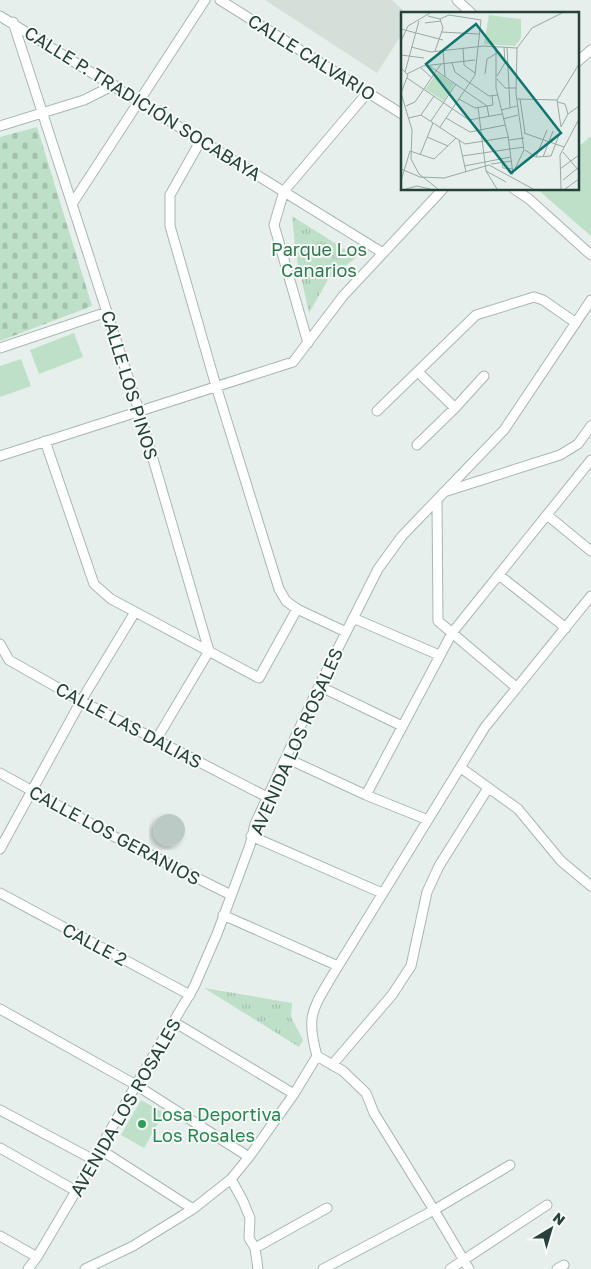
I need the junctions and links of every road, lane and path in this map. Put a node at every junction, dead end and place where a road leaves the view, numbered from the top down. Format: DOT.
graph roads {
  1 [pos="205,0"];
  2 [pos="220,0"];
  3 [pos="457,0"];
  4 [pos="470,12"];
  5 [pos="0,16"];
  6 [pos="13,22"];
  7 [pos="591,50"];
  8 [pos="578,61"];
  9 [pos="114,85"];
  10 [pos="368,92"];
  11 [pos="139,101"];
  12 [pos="42,113"];
  13 [pos="401,113"];
  14 [pos="0,126"];
  15 [pos="201,140"];
  16 [pos="442,190"];
  17 [pos="516,190"];
  18 [pos="284,191"];
  19 [pos="72,204"];
  20 [pos="383,253"];
  21 [pos="591,255"];
  22 [pos="591,300"];
  23 [pos="107,312"];
  24 [pos="576,323"];
  25 [pos="308,344"];
  26 [pos="0,348"];
  27 [pos="418,372"];
  28 [pos="484,376"];
  29 [pos="216,386"];
  30 [pos="454,408"];
  31 [pos="377,410"];
  32 [pos="139,411"];
  33 [pos="591,426"];
  34 [pos="45,441"];
  35 [pos="417,445"];
  36 [pos="0,456"];
  37 [pos="591,460"];
  38 [pos="440,496"];
  39 [pos="547,515"];
  40 [pos="591,551"];
  41 [pos="499,575"];
  42 [pos="591,596"];
  43 [pos="297,609"];
  44 [pos="135,612"];
  45 [pos="353,618"];
  46 [pos="566,628"];
  47 [pos="346,632"];
  48 [pos="452,633"];
  49 [pos="0,644"];
  50 [pos="209,651"];
  51 [pos="439,655"];
  52 [pos="319,686"];
  53 [pos="517,688"];
  54 [pos="81,701"];
  55 [pos="402,726"];
  56 [pos="156,740"];
  57 [pos="286,758"];
  58 [pos="460,768"];
  59 [pos="0,773"];
  60 [pos="488,788"];
  61 [pos="32,790"];
  62 [pos="366,795"];
  63 [pos="267,797"];
  64 [pos="428,820"];
  65 [pos="251,836"];
  66 [pos="0,849"];
  67 [pos="591,886"];
  68 [pos="0,893"];
  69 [pos="382,893"];
  70 [pos="230,895"];
  71 [pos="223,914"];
  72 [pos="338,966"];
  73 [pos="190,995"];
  74 [pos="0,1009"];
  75 [pos="174,1022"];
  76 [pos="317,1056"];
  77 [pos="332,1065"];
  78 [pos="136,1085"];
  79 [pos="294,1094"];
  80 [pos="0,1110"];
  81 [pos="0,1148"];
  82 [pos="101,1150"];
  83 [pos="249,1157"];
  84 [pos="94,1160"];
  85 [pos="510,1165"];
  86 [pos="231,1179"];
  87 [pos="76,1191"];
  88 [pos="547,1204"];
  89 [pos="327,1208"];
  90 [pos="193,1209"];
  91 [pos="434,1210"];
  92 [pos="0,1236"];
  93 [pos="255,1248"];
  94 [pos="37,1257"];
  95 [pos="467,1265"];
  96 [pos="28,1269"];
  97 [pos="85,1269"];
  98 [pos="258,1269"];
  99 [pos="323,1269"];
  100 [pos="450,1269"];
  1 -- 11 [label="street"];
  2 -- 10 [label="street, CALLE CALVARIO"];
  3 -- 4 [label="street"];
  5 -- 6 [label="street, CALLE P. TRADICIÓN SOCABAYA"];
  6 -- 9 [label="street, CALLE P. TRADICIÓN SOCABAYA"];
  6 -- 12 [label="street, CALLE LOS PINOS"];
  7 -- 8 [label="street"];
  9 -- 11 [label="street, CALLE P. TRADICIÓN SOCABAYA"];
  9 -- 12 [label="street"];
  10 -- 13 [label="street, CALLE CALVARIO"];
  10 -- 18 [label="street"];
  11 -- 15 [label="street, CALLE P. TRADICIÓN SOCABAYA"];
  11 -- 19 [label="street"];
  12 -- 14 [label="street"];
  12 -- 19 [label="street, CALLE LOS PINOS"];
  15 -- 18 [label="street, CALLE P. TRADICIÓN SOCABAYA"];
  15 -- 29 [label="street"];
  16 -- 20 [label="street"];
  17 -- 21 [label="street"];
  18 -- 20 [label="street, CALLE P. TRADICIÓN SOCABAYA"];
  18 -- 25 [label="street"];
  19 -- 23 [label="street, CALLE LOS PINOS"];
  20 -- 25 [label="street"];
  22 -- 24 [label="street, AVENIDA LOS ROSALES"];
  23 -- 26 [label="street"];
  23 -- 32 [label="street, CALLE LOS PINOS"];
  24 -- 27 [label="street"];
  24 -- 38 [label="street, AVENIDA LOS ROSALES"];
  25 -- 29 [label="street"];
  27 -- 30 [label="street"];
  27 -- 31 [label="street"];
  28 -- 30 [label="street"];
  29 -- 32 [label="street"];
  29 -- 43 [label="street"];
  30 -- 35 [label="street"];
  32 -- 34 [label="street"];
  32 -- 50 [label="street, CALLE LOS PINOS"];
  33 -- 38 [label="street"];
  34 -- 36 [label="street"];
  34 -- 44 [label="street"];
  37 -- 39 [label="street"];
  38 -- 45 [label="street, AVENIDA LOS ROSALES"];
  38 -- 48 [label="street"];
  39 -- 40 [label="street"];
  39 -- 41 [label="street"];
  41 -- 46 [label="street"];
  41 -- 48 [label="street"];
  42 -- 46 [label="street"];
  43 -- 47 [label="street"];
  43 -- 50 [label="street"];
  44 -- 50 [label="street"];
  44 -- 54 [label="street"];
  45 -- 47 [label="street, AVENIDA LOS ROSALES"];
  45 -- 51 [label="street"];
  46 -- 53 [label="street"];
  47 -- 52 [label="street, AVENIDA LOS ROSALES"];
  48 -- 51 [label="street"];
  48 -- 53 [label="street"];
  49 -- 54 [label="street, CALLE LAS DALIAS"];
  50 -- 56 [label="street"];
  51 -- 55 [label="street"];
  52 -- 55 [label="street"];
  52 -- 57 [label="street, AVENIDA LOS ROSALES"];
  53 -- 58 [label="street"];
  54 -- 56 [label="street, CALLE LAS DALIAS"];
  54 -- 61 [label="street"];
  55 -- 62 [label="street"];
  56 -- 63 [label="street, CALLE LAS DALIAS"];
  57 -- 62 [label="street"];
  57 -- 63 [label="street, AVENIDA LOS ROSALES"];
  58 -- 60 [label="street"];
  58 -- 64 [label="street"];
  59 -- 61 [label="street, CALLE LOS GERANIOS"];
  60 -- 67 [label="street"];
  60 -- 77 [label="street"];
  61 -- 66 [label="street"];
  61 -- 70 [label="street, CALLE LOS GERANIOS"];
  62 -- 64 [label="street"];
  63 -- 65 [label="street, AVENIDA LOS ROSALES"];
  64 -- 69 [label="street"];
  65 -- 69 [label="street"];
  65 -- 70 [label="street, AVENIDA LOS ROSALES"];
  68 -- 73 [label="street, CALLE 2"];
  69 -- 72 [label="street"];
  70 -- 71 [label="street, AVENIDA LOS ROSALES"];
  71 -- 72 [label="street"];
  71 -- 73 [label="street, AVENIDA LOS ROSALES"];
  72 -- 76 [label="street"];
  73 -- 75 [label="street, AVENIDA LOS ROSALES"];
  74 -- 78 [label="street"];
  75 -- 78 [label="street, AVENIDA LOS ROSALES"];
  75 -- 79 [label="street"];
  76 -- 77 [label="street"];
  76 -- 79 [label="street"];
  77 -- 91 [label="street"];
  78 -- 82 [label="street, AVENIDA LOS ROSALES"];
  78 -- 83 [label="street"];
  79 -- 83 [label="street"];
  80 -- 84 [label="street"];
  81 -- 87 [label="street"];
  82 -- 84 [label="street, AVENIDA LOS ROSALES"];
  82 -- 90 [label="street"];
  83 -- 86 [label="street"];
  84 -- 87 [label="street, AVENIDA LOS ROSALES"];
  85 -- 91 [label="street"];
  86 -- 90 [label="street"];
  86 -- 93 [label="street"];
  87 -- 94 [label="street, AVENIDA LOS ROSALES"];
  88 -- 95 [label="street"];
  89 -- 93 [label="street"];
  90 -- 97 [label="street"];
  91 -- 95 [label="street"];
  91 -- 99 [label="street"];
  92 -- 94 [label="street"];
  93 -- 98 [label="street"];
  94 -- 96 [label="street, AVENIDA LOS ROSALES"];
  95 -- 100 [label="street"];
}
